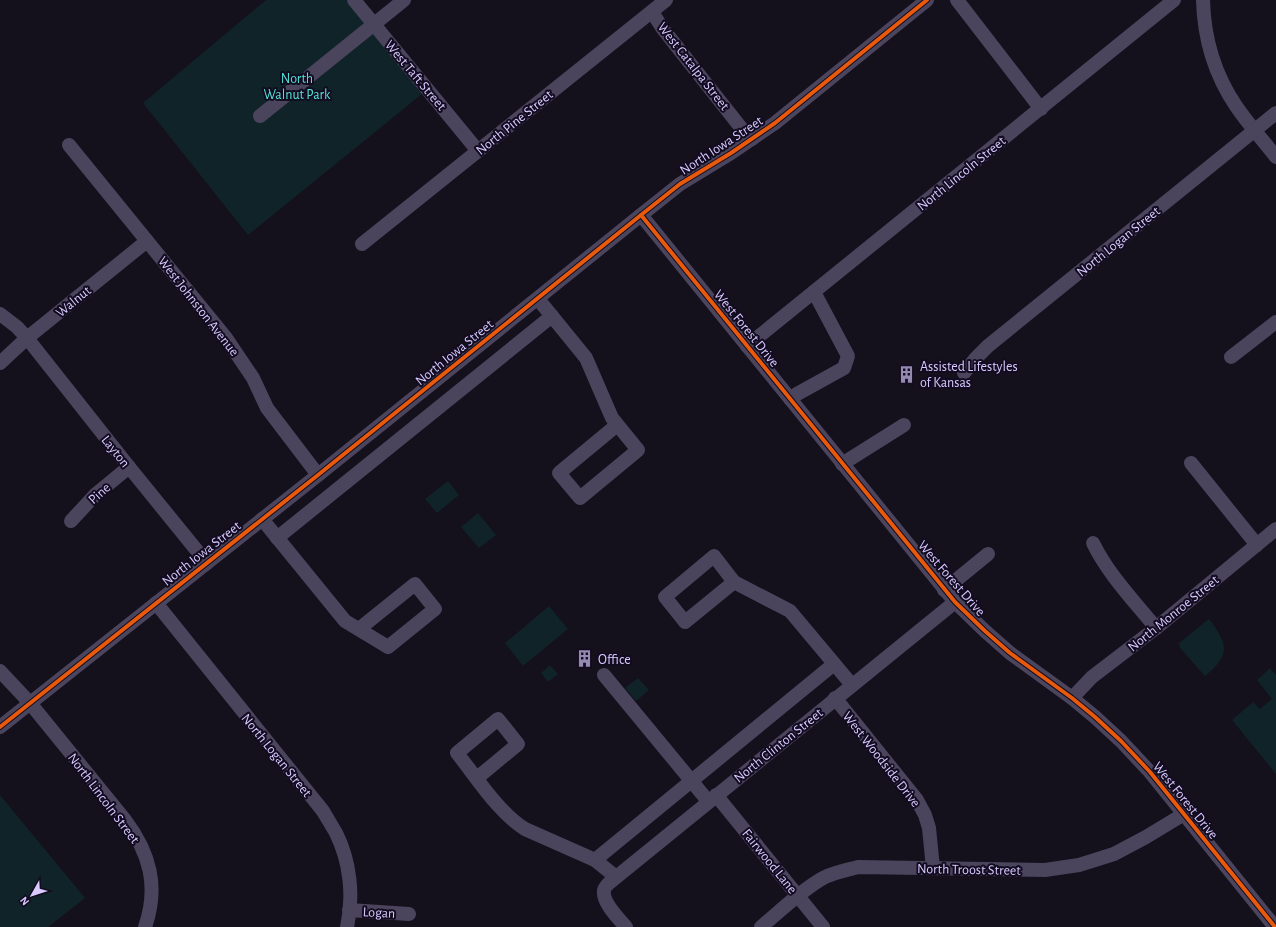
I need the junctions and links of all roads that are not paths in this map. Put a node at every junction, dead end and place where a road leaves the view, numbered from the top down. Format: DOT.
graph roads {
  1 [pos="354,0"];
  2 [pos="404,0"];
  3 [pos="666,0"];
  4 [pos="927,0"];
  5 [pos="957,0"];
  6 [pos="1174,0"];
  7 [pos="1203,0"];
  8 [pos="652,12"];
  9 [pos="373,25"];
  10 [pos="1041,109"];
  11 [pos="1276,113"];
  12 [pos="260,116"];
  13 [pos="1255,130"];
  14 [pos="752,139"];
  15 [pos="69,145"];
  16 [pos="478,151"];
  17 [pos="1276,157"];
  18 [pos="641,215"];
  19 [pos="147,241"];
  20 [pos="362,244"];
  21 [pos="814,292"];
  22 [pos="538,299"];
  23 [pos="0,314"];
  24 [pos="552,316"];
  25 [pos="1276,322"];
  26 [pos="27,338"];
  27 [pos="747,346"];
  28 [pos="1231,357"];
  29 [pos="0,363"];
  30 [pos="964,373"];
  31 [pos="790,399"];
  32 [pos="617,425"];
  33 [pos="904,425"];
  34 [pos="1191,463"];
  35 [pos="842,464"];
  36 [pos="129,467"];
  37 [pos="318,475"];
  38 [pos="262,519"];
  39 [pos="71,521"];
  40 [pos="1276,529"];
  41 [pos="277,538"];
  42 [pos="1093,542"];
  43 [pos="1256,545"];
  44 [pos="988,554"];
  45 [pos="207,563"];
  46 [pos="734,582"];
  47 [pos="944,590"];
  48 [pos="955,602"];
  49 [pos="156,603"];
  50 [pos="1156,628"];
  51 [pos="359,629"];
  52 [pos="834,664"];
  53 [pos="0,671"];
  54 [pos="604,675"];
  55 [pos="852,685"];
  56 [pos="835,698"];
  57 [pos="1072,698"];
  58 [pos="30,703"];
  59 [pos="0,727"];
  60 [pos="477,778"];
  61 [pos="691,780"];
  62 [pos="712,798"];
  63 [pos="1184,814"];
  64 [pos="595,860"];
  65 [pos="933,868"];
  66 [pos="616,877"];
  67 [pos="798,896"];
  68 [pos="349,910"];
  69 [pos="409,914"];
  70 [pos="145,927"];
  71 [pos="347,927"];
  72 [pos="626,927"];
  73 [pos="761,927"];
  74 [pos="823,927"];
  75 [pos="1275,927"];
  1 -- 9 [label="street, West Taft Street"];
  2 -- 9 [label="street"];
  3 -- 8 [label="street, North Pine Street"];
  4 -- 14 [label="street, North Iowa Street"];
  5 -- 10 [label="street"];
  6 -- 10 [label="street, North Lincoln Street"];
  7 -- 13 [label="street"];
  8 -- 14 [label="street, West Catalpa Street"];
  8 -- 16 [label="street, North Pine Street"];
  9 -- 12 [label="street"];
  9 -- 16 [label="street, West Taft Street"];
  10 -- 21 [label="street, North Lincoln Street"];
  11 -- 13 [label="street, North Logan Street"];
  13 -- 17 [label="street"];
  13 -- 30 [label="street, North Logan Street"];
  14 -- 18 [label="street, North Iowa Street"];
  15 -- 19 [label="street, West Johnston Avenue"];
  16 -- 20 [label="street, North Pine Street"];
  18 -- 22 [label="street, North Iowa Street"];
  18 -- 27 [label="street, West Forest Drive"];
  19 -- 26 [label="street, Walnut"];
  19 -- 37 [label="street, West Johnston Avenue"];
  21 -- 27 [label="street, North Lincoln Street"];
  21 -- 31 [label="street"];
  22 -- 24 [label="street"];
  22 -- 37 [label="street, North Iowa Street"];
  23 -- 26 [label="street, Layton"];
  24 -- 32 [label="street"];
  24 -- 41 [label="street"];
  25 -- 28 [label="street"];
  26 -- 29 [label="street, Walnut"];
  26 -- 36 [label="street, Layton"];
  27 -- 31 [label="street, West Forest Drive"];
  31 -- 35 [label="street, West Forest Drive"];
  32 -- 32 [label="street"];
  33 -- 35 [label="street"];
  34 -- 43 [label="street"];
  35 -- 47 [label="street, West Forest Drive"];
  36 -- 39 [label="street, Pine"];
  36 -- 45 [label="street, Layton"];
  37 -- 38 [label="street, North Iowa Street"];
  38 -- 41 [label="street"];
  38 -- 45 [label="street, North Iowa Street"];
  40 -- 43 [label="street, North Monroe Street"];
  41 -- 51 [label="street"];
  42 -- 50 [label="street"];
  43 -- 50 [label="street, North Monroe Street"];
  44 -- 47 [label="street, West Forest Drive"];
  45 -- 49 [label="street, North Iowa Street"];
  46 -- 46 [label="street"];
  46 -- 52 [label="street"];
  47 -- 48 [label="street, West Forest Drive"];
  48 -- 55 [label="street, North Clinton Street"];
  48 -- 57 [label="street, West Forest Drive"];
  49 -- 58 [label="street, North Iowa Street"];
  49 -- 68 [label="street, North Logan Street"];
  50 -- 57 [label="street, North Monroe Street"];
  51 -- 51 [label="street"];
  52 -- 55 [label="street"];
  52 -- 61 [label="street"];
  53 -- 58 [label="street, North Lincoln Street"];
  54 -- 61 [label="street, Fairwood Lane"];
  55 -- 56 [label="street, North Clinton Street"];
  56 -- 62 [label="street, North Clinton Street"];
  56 -- 65 [label="street, West Woodside Drive"];
  57 -- 63 [label="street, West Forest Drive"];
  58 -- 59 [label="street, North Iowa Street"];
  58 -- 70 [label="street, North Lincoln Street"];
  60 -- 64 [label="street"];
  61 -- 62 [label="street, Fairwood Lane"];
  61 -- 64 [label="street"];
  62 -- 66 [label="street, North Clinton Street"];
  62 -- 67 [label="street, Fairwood Lane"];
  63 -- 65 [label="street, North Troost Street"];
  63 -- 75 [label="street, West Forest Drive"];
  64 -- 66 [label="street"];
  65 -- 67 [label="street, North Troost Street"];
  66 -- 72 [label="street, North Clinton Street"];
  67 -- 73 [label="street, North Troost Street"];
  67 -- 74 [label="street, Fairwood Lane"];
  68 -- 69 [label="street, Logan"];
  68 -- 71 [label="street, North Logan Street"];
}
